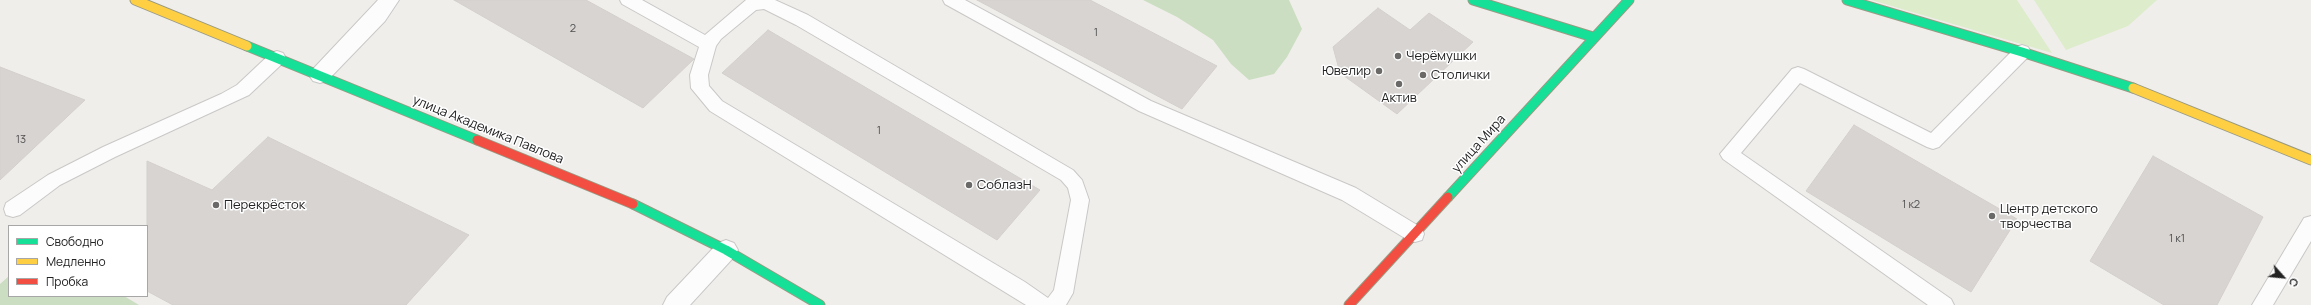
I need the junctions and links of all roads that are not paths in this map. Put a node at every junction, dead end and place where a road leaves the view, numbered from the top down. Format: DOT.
graph roads {
  1 [pos="135,0"];
  2 [pos="389,0"];
  3 [pos="628,0"];
  4 [pos="951,0"];
  5 [pos="1473,0"];
  6 [pos="1629,0"];
  7 [pos="1847,0"];
  8 [pos="1593,37"];
  9 [pos="708,44"];
  10 [pos="2022,52"];
  11 [pos="277,58"];
  12 [pos="320,75"];
  13 [pos="2311,160"];
  14 [pos="13,209"];
  15 [pos="2311,224"];
  16 [pos="1415,234"];
  17 [pos="726,250"];
  18 [pos="675,305"];
  19 [pos="820,305"];
  20 [pos="1042,305"];
  21 [pos="1055,305"];
  22 [pos="1349,305"];
  23 [pos="1944,305"];
  24 [pos="2262,305"];
  1 -- 11 [label="street, улица Академика Павлова"];
  2 -- 12 [label="street"];
  3 -- 9 [label="lane"];
  4 -- 16 [label="lane"];
  5 -- 8 [label="street"];
  6 -- 8 [label="street, улица Мира"];
  7 -- 10 [label="street"];
  8 -- 16 [label="street, улица Мира"];
  9 -- 20 [label="lane"];
  9 -- 21 [label="lane"];
  10 -- 13 [label="street"];
  10 -- 23 [label="lane"];
  11 -- 12 [label="street, улица Академика Павлова"];
  11 -- 14 [label="lane"];
  12 -- 17 [label="street, улица Академика Павлова"];
  15 -- 24 [label="lane"];
  16 -- 22 [label="street, улица Мира"];
  17 -- 18 [label="street"];
  17 -- 19 [label="street, улица Академика Павлова"];
}
